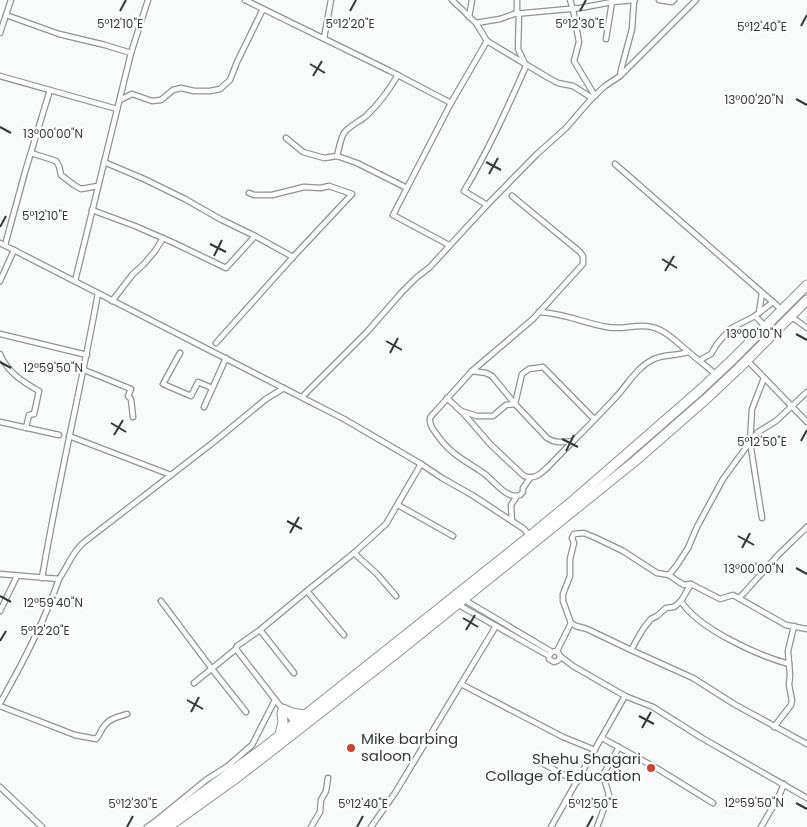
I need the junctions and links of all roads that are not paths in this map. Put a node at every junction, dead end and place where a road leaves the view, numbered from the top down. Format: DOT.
graph roads {
  1 [pos="11,0"];
  2 [pos="148,0"];
  3 [pos="245,0"];
  4 [pos="331,0"];
  5 [pos="452,0"];
  6 [pos="472,0"];
  7 [pos="518,0"];
  8 [pos="570,0"];
  9 [pos="634,0"];
  10 [pos="659,0"];
  11 [pos="674,0"];
  12 [pos="696,0"];
  13 [pos="612,2"];
  14 [pos="263,9"];
  15 [pos="574,9"];
  16 [pos="518,14"];
  17 [pos="6,16"];
  18 [pos="469,16"];
  19 [pos="476,23"];
  20 [pos="0,33"];
  21 [pos="324,38"];
  22 [pos="606,39"];
  23 [pos="487,41"];
  24 [pos="131,53"];
  25 [pos="524,62"];
  26 [pos="398,75"];
  27 [pos="0,76"];
  28 [pos="620,76"];
  29 [pos="50,90"];
  30 [pos="594,97"];
  31 [pos="120,100"];
  32 [pos="451,102"];
  33 [pos="117,110"];
  34 [pos="286,138"];
  35 [pos="31,153"];
  36 [pos="336,156"];
  37 [pos="104,162"];
  38 [pos="614,164"];
  39 [pos="98,186"];
  40 [pos="406,188"];
  41 [pos="249,193"];
  42 [pos="512,196"];
  43 [pos="487,205"];
  44 [pos="92,210"];
  45 [pos="256,236"];
  46 [pos="163,238"];
  47 [pos="3,244"];
  48 [pos="449,245"];
  49 [pos="14,250"];
  50 [pos="293,257"];
  51 [pos="0,281"];
  52 [pos="75,281"];
  53 [pos="807,285"];
  54 [pos="98,293"];
  55 [pos="762,293"];
  56 [pos="807,300"];
  57 [pos="112,301"];
  58 [pos="773,302"];
  59 [pos="782,310"];
  60 [pos="539,312"];
  61 [pos="757,315"];
  62 [pos="790,317"];
  63 [pos="765,328"];
  64 [pos="807,328"];
  65 [pos="0,334"];
  66 [pos="771,336"];
  67 [pos="216,343"];
  68 [pos="180,352"];
  69 [pos="688,352"];
  70 [pos="0,354"];
  71 [pos="87,356"];
  72 [pos="226,358"];
  73 [pos="700,360"];
  74 [pos="747,360"];
  75 [pos="84,370"];
  76 [pos="472,371"];
  77 [pos="716,375"];
  78 [pos="764,378"];
  79 [pos="212,388"];
  80 [pos="284,388"];
  81 [pos="807,392"];
  82 [pos="302,397"];
  83 [pos="447,398"];
  84 [pos="515,404"];
  85 [pos="791,406"];
  86 [pos="204,407"];
  87 [pos="460,411"];
  88 [pos="133,417"];
  89 [pos="594,419"];
  90 [pos="0,422"];
  91 [pos="807,422"];
  92 [pos="26,428"];
  93 [pos="59,435"];
  94 [pos="69,436"];
  95 [pos="572,441"];
  96 [pos="750,442"];
  97 [pos="421,464"];
  98 [pos="171,475"];
  99 [pos="530,478"];
  100 [pos="517,496"];
  101 [pos="398,505"];
  102 [pos="762,518"];
  103 [pos="512,521"];
  104 [pos="807,528"];
  105 [pos="453,536"];
  106 [pos="530,536"];
  107 [pos="354,553"];
  108 [pos="0,574"];
  109 [pos="669,575"];
  110 [pos="17,576"];
  111 [pos="42,578"];
  112 [pos="60,579"];
  113 [pos="690,584"];
  114 [pos="307,591"];
  115 [pos="396,596"];
  116 [pos="739,598"];
  117 [pos="161,601"];
  118 [pos="681,601"];
  119 [pos="460,602"];
  120 [pos="0,611"];
  121 [pos="571,623"];
  122 [pos="496,626"];
  123 [pos="794,626"];
  124 [pos="807,629"];
  125 [pos="260,630"];
  126 [pos="344,635"];
  127 [pos="236,650"];
  128 [pos="631,650"];
  129 [pos="554,654"];
  130 [pos="557,662"];
  131 [pos="789,664"];
  132 [pos="573,666"];
  133 [pos="212,669"];
  134 [pos="294,673"];
  135 [pos="194,683"];
  136 [pos="461,684"];
  137 [pos="625,696"];
  138 [pos="0,705"];
  139 [pos="279,706"];
  140 [pos="246,712"];
  141 [pos="127,714"];
  142 [pos="304,715"];
  143 [pos="296,727"];
  144 [pos="774,727"];
  145 [pos="280,734"];
  146 [pos="602,738"];
  147 [pos="807,744"];
  148 [pos="619,747"];
  149 [pos="595,750"];
  150 [pos="542,763"];
  151 [pos="328,778"];
  152 [pos="577,782"];
  153 [pos="784,784"];
  154 [pos="0,787"];
  155 [pos="807,798"];
  156 [pos="713,803"];
  157 [pos="373,826"];
  158 [pos="42,827"];
  159 [pos="147,827"];
  160 [pos="156,827"];
  161 [pos="168,827"];
  162 [pos="311,827"];
  163 [pos="551,827"];
  164 [pos="597,827"];
  165 [pos="762,827"];
  1 -- 17 [label="street"];
  2 -- 24 [label="street"];
  3 -- 14 [label="street"];
  4 -- 21 [label="street"];
  5 -- 18 [label="street"];
  6 -- 18 [label="street"];
  7 -- 16 [label="street"];
  8 -- 15 [label="street"];
  9 -- 13 [label="street"];
  9 -- 28 [label="street"];
  10 -- 11 [label="street"];
  12 -- 28 [label="street"];
  13 -- 15 [label="street"];
  13 -- 22 [label="street"];
  14 -- 21 [label="street"];
  14 -- 31 [label="street"];
  15 -- 16 [label="street"];
  15 -- 30 [label="street"];
  16 -- 19 [label="street"];
  16 -- 25 [label="street"];
  17 -- 20 [label="street"];
  17 -- 24 [label="street"];
  18 -- 19 [label="street"];
  19 -- 23 [label="street"];
  21 -- 26 [label="street"];
  23 -- 25 [label="street"];
  23 -- 32 [label="street"];
  24 -- 31 [label="street"];
  25 -- 30 [label="street"];
  25 -- 43 [label="street"];
  26 -- 32 [label="street"];
  26 -- 36 [label="street"];
  27 -- 29 [label="street"];
  28 -- 30 [label="street"];
  29 -- 33 [label="street"];
  29 -- 35 [label="street"];
  30 -- 43 [label="street"];
  31 -- 33 [label="street"];
  32 -- 40 [label="street"];
  33 -- 37 [label="street"];
  34 -- 36 [label="street"];
  35 -- 39 [label="street"];
  35 -- 47 [label="street"];
  36 -- 40 [label="street"];
  37 -- 39 [label="street"];
  37 -- 45 [label="street"];
  38 -- 55 [label="street"];
  39 -- 44 [label="street"];
  40 -- 48 [label="street"];
  41 -- 50 [label="street"];
  42 -- 60 [label="street"];
  43 -- 48 [label="street"];
  44 -- 46 [label="street"];
  44 -- 52 [label="street"];
  45 -- 46 [label="street"];
  45 -- 50 [label="street"];
  46 -- 57 [label="street"];
  47 -- 49 [label="street"];
  48 -- 82 [label="street"];
  49 -- 51 [label="street"];
  49 -- 52 [label="street"];
  50 -- 67 [label="street"];
  52 -- 54 [label="street"];
  53 -- 59 [label="highway"];
  54 -- 57 [label="street"];
  54 -- 71 [label="street"];
  55 -- 58 [label="street"];
  55 -- 61 [label="street"];
  56 -- 62 [label="highway"];
  57 -- 72 [label="street"];
  58 -- 59 [label="street"];
  58 -- 61 [label="street"];
  59 -- 63 [label="highway"];
  60 -- 69 [label="street"];
  60 -- 76 [label="street"];
  61 -- 63 [label="street"];
  61 -- 73 [label="street"];
  62 -- 64 [label="street"];
  62 -- 66 [label="highway"];
  63 -- 66 [label="highway"];
  63 -- 77 [label="highway"];
  65 -- 71 [label="street"];
  66 -- 74 [label="highway"];
  68 -- 79 [label="street"];
  69 -- 73 [label="street"];
  69 -- 89 [label="street"];
  70 -- 92 [label="street"];
  71 -- 75 [label="street"];
  72 -- 79 [label="street"];
  72 -- 80 [label="street"];
  73 -- 77 [label="street"];
  74 -- 78 [label="street"];
  74 -- 119 [label="highway"];
  75 -- 88 [label="street"];
  75 -- 94 [label="street"];
  76 -- 83 [label="street"];
  76 -- 84 [label="street"];
  77 -- 106 [label="highway"];
  78 -- 85 [label="street"];
  78 -- 96 [label="street"];
  79 -- 86 [label="street"];
  80 -- 82 [label="street"];
  80 -- 98 [label="street"];
  81 -- 85 [label="street"];
  82 -- 97 [label="street"];
  83 -- 87 [label="street"];
  83 -- 100 [label="street"];
  84 -- 87 [label="street"];
  84 -- 89 [label="street"];
  84 -- 95 [label="street"];
  85 -- 91 [label="street"];
  85 -- 96 [label="street"];
  87 -- 99 [label="street"];
  89 -- 95 [label="street"];
  90 -- 92 [label="street"];
  92 -- 93 [label="street"];
  94 -- 98 [label="street"];
  94 -- 111 [label="street"];
  95 -- 99 [label="street"];
  96 -- 102 [label="street"];
  96 -- 109 [label="street"];
  97 -- 101 [label="street"];
  97 -- 103 [label="street"];
  98 -- 112 [label="street"];
  99 -- 100 [label="street"];
  100 -- 103 [label="street"];
  101 -- 105 [label="street"];
  101 -- 107 [label="street"];
  103 -- 106 [label="street"];
  104 -- 116 [label="street"];
  106 -- 142 [label="highway"];
  107 -- 114 [label="street"];
  107 -- 115 [label="street"];
  108 -- 110 [label="street"];
  109 -- 113 [label="street"];
  109 -- 121 [label="street"];
  110 -- 111 [label="street"];
  110 -- 120 [label="street"];
  111 -- 112 [label="street"];
  112 -- 138 [label="street"];
  113 -- 116 [label="street"];
  113 -- 118 [label="street"];
  114 -- 125 [label="street"];
  114 -- 126 [label="street"];
  116 -- 123 [label="street"];
  117 -- 133 [label="street"];
  118 -- 128 [label="street"];
  118 -- 131 [label="street"];
  119 -- 122 [label="street"];
  119 -- 129 [label="street"];
  119 -- 143 [label="highway"];
  121 -- 128 [label="street"];
  121 -- 129 [label="street"];
  122 -- 129 [label="street"];
  122 -- 136 [label="street"];
  123 -- 124 [label="street"];
  123 -- 131 [label="street"];
  125 -- 127 [label="street"];
  125 -- 134 [label="street"];
  127 -- 133 [label="street"];
  127 -- 139 [label="street"];
  128 -- 144 [label="street"];
  129 -- 130 [label="street"];
  129 -- 130 [label="street"];
  129 -- 132 [label="street"];
  130 -- 132 [label="street"];
  131 -- 144 [label="street"];
  132 -- 137 [label="street"];
  133 -- 135 [label="street"];
  133 -- 140 [label="street"];
  136 -- 149 [label="street"];
  136 -- 157 [label="street"];
  137 -- 146 [label="street"];
  137 -- 153 [label="street"];
  138 -- 141 [label="street"];
  139 -- 142 [label="highway"];
  139 -- 143 [label="street"];
  139 -- 145 [label="highway"];
  139 -- 159 [label="street"];
  142 -- 143 [label="highway"];
  143 -- 145 [label="highway"];
  143 -- 161 [label="highway"];
  144 -- 147 [label="street"];
  145 -- 160 [label="highway"];
  146 -- 148 [label="street"];
  146 -- 149 [label="street"];
  148 -- 156 [label="street"];
  148 -- 164 [label="street"];
  149 -- 152 [label="street"];
  150 -- 152 [label="street"];
  151 -- 162 [label="street"];
  152 -- 163 [label="street"];
  153 -- 155 [label="street"];
  153 -- 165 [label="street"];
  154 -- 158 [label="street"];
}
